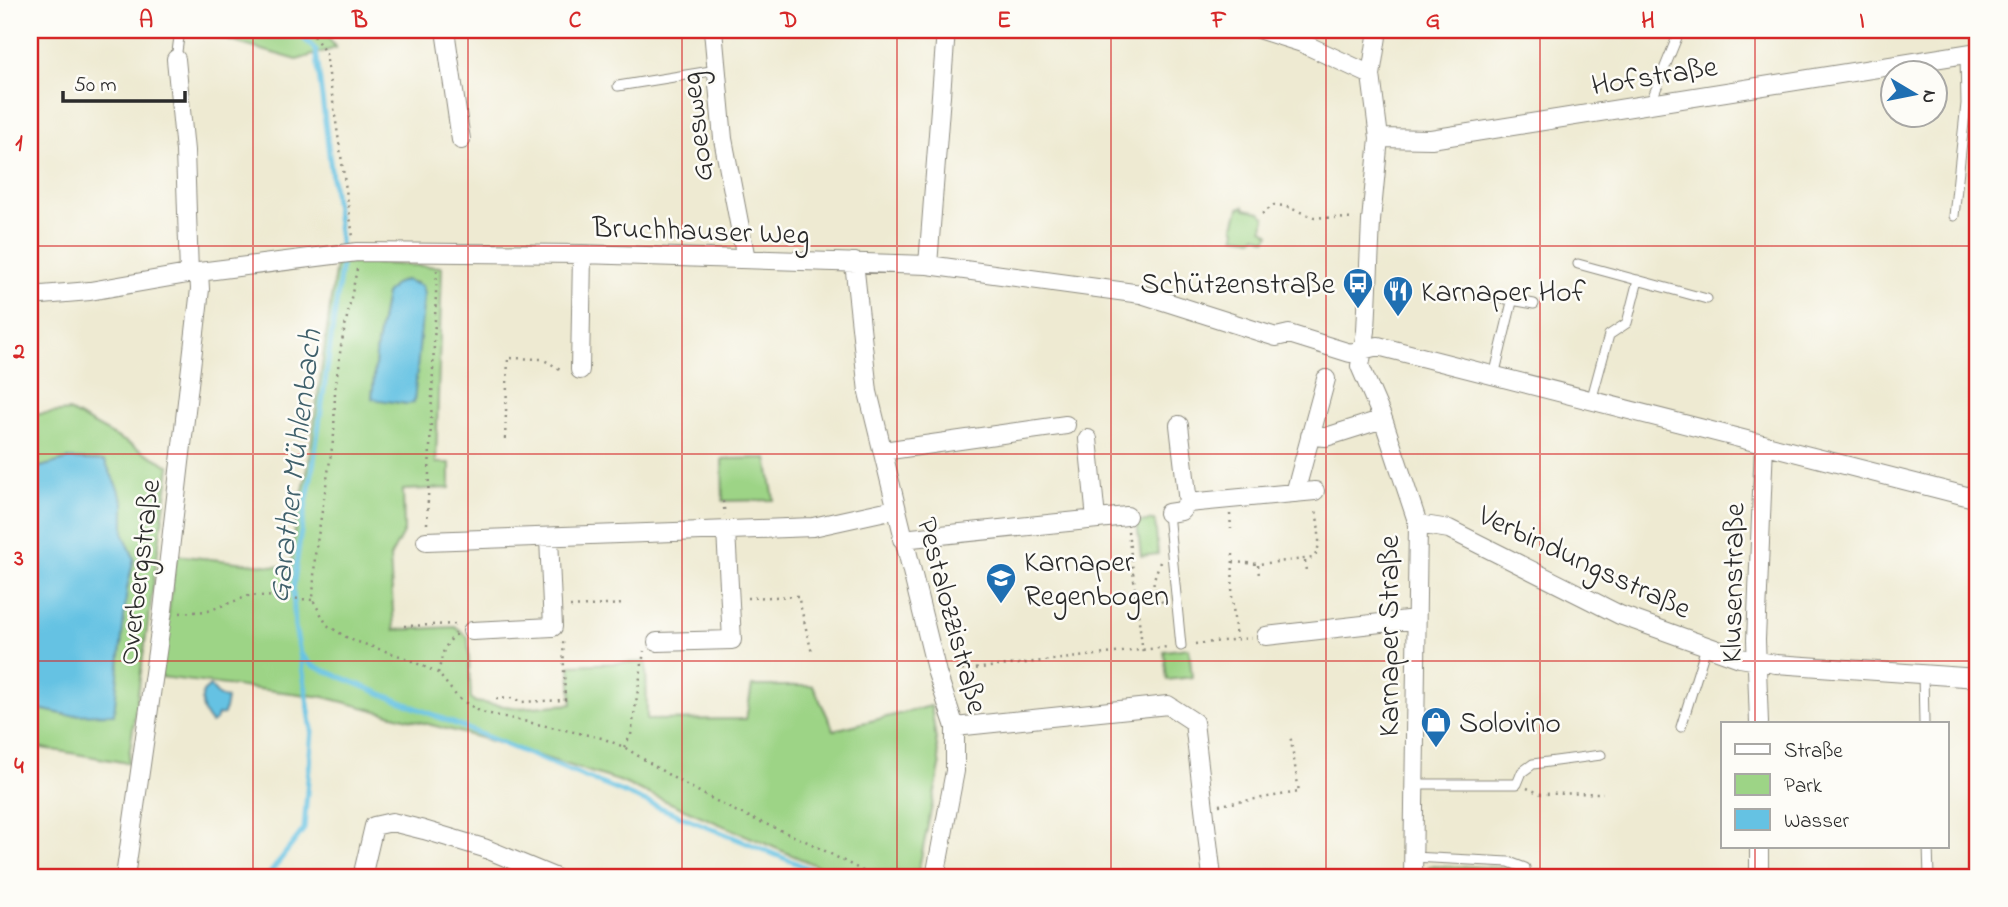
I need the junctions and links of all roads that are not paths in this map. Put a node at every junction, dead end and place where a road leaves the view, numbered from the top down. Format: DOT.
graph roads {
  1 [pos="180,30"];
  2 [pos="445,30"];
  3 [pos="713,30"];
  4 [pos="946,30"];
  5 [pos="1261,30"];
  6 [pos="1378,30"];
  7 [pos="1680,30"];
  8 [pos="1972,53"];
  9 [pos="176,59"];
  10 [pos="718,70"];
  11 [pos="1371,75"];
  12 [pos="618,86"];
  13 [pos="1650,104"];
  14 [pos="1379,138"];
  15 [pos="461,140"];
  16 [pos="1954,216"];
  17 [pos="582,254"];
  18 [pos="746,259"];
  19 [pos="853,262"];
  20 [pos="1578,264"];
  21 [pos="928,265"];
  22 [pos="194,273"];
  23 [pos="1638,280"];
  24 [pos="1484,295"];
  25 [pos="30,296"];
  26 [pos="1707,299"];
  27 [pos="1512,302"];
  28 [pos="1534,304"];
  29 [pos="1362,350"];
  30 [pos="580,370"];
  31 [pos="1493,376"];
  32 [pos="1326,379"];
  33 [pos="1591,401"];
  34 [pos="1383,419"];
  35 [pos="1066,425"];
  36 [pos="1179,425"];
  37 [pos="1310,436"];
  38 [pos="1088,439"];
  39 [pos="1763,444"];
  40 [pos="883,451"];
  41 [pos="1315,491"];
  42 [pos="1295,493"];
  43 [pos="1978,499"];
  44 [pos="1188,503"];
  45 [pos="895,509"];
  46 [pos="1168,513"];
  47 [pos="1127,516"];
  48 [pos="1096,519"];
  49 [pos="1418,524"];
  50 [pos="726,531"];
  51 [pos="549,538"];
  52 [pos="902,539"];
  53 [pos="426,541"];
  54 [pos="1416,619"];
  55 [pos="472,631"];
  56 [pos="1266,636"];
  57 [pos="657,642"];
  58 [pos="1181,646"];
  59 [pos="1706,647"];
  60 [pos="1756,662"];
  61 [pos="1923,674"];
  62 [pos="1978,677"];
  63 [pos="1759,722"];
  64 [pos="1924,722"];
  65 [pos="955,727"];
  66 [pos="1681,727"];
  67 [pos="1601,755"];
  68 [pos="1415,784"];
  69 [pos="1759,848"];
  70 [pos="1928,848"];
  71 [pos="1413,857"];
  72 [pos="1525,876"];
  73 [pos="125,877"];
  74 [pos="362,877"];
  75 [pos="554,877"];
  76 [pos="935,877"];
  77 [pos="1212,877"];
  78 [pos="1413,877"];
  79 [pos="1611,877"];
  80 [pos="1759,877"];
  81 [pos="1929,877"];
  1 -- 9 [label="lane"];
  2 -- 15 [label="street"];
  3 -- 10 [label="street, Goesweg"];
  4 -- 21 [label="street"];
  5 -- 11 [label="street"];
  6 -- 11 [label="street, Karnaper Straße"];
  7 -- 13 [label="lane"];
  8 -- 13 [label="street, Hofstraße"];
  8 -- 16 [label="lane"];
  9 -- 22 [label="street, Overbergstraße"];
  10 -- 12 [label="lane"];
  10 -- 18 [label="street, Goesweg"];
  11 -- 14 [label="street, Karnaper Straße"];
  13 -- 14 [label="street, Hofstraße"];
  14 -- 29 [label="street, Karnaper Straße"];
  17 -- 18 [label="street, Bruchhauser Weg"];
  17 -- 22 [label="street, Bruchhauser Weg"];
  17 -- 30 [label="street"];
  18 -- 19 [label="street, Bruchhauser Weg"];
  19 -- 21 [label="street, Bruchhauser Weg"];
  19 -- 40 [label="street, Pestalozzistraße"];
  20 -- 23 [label="lane"];
  21 -- 29 [label="street, Bruchhauser Weg"];
  22 -- 25 [label="street, Bruchhauser Weg"];
  22 -- 73 [label="street, Overbergstraße"];
  23 -- 26 [label="lane"];
  23 -- 33 [label="lane"];
  24 -- 27 [label="lane"];
  27 -- 28 [label="lane"];
  27 -- 31 [label="lane"];
  29 -- 31 [label="street"];
  29 -- 34 [label="street, Karnaper Straße"];
  31 -- 33 [label="street"];
  32 -- 37 [label="street"];
  33 -- 39 [label="street"];
  34 -- 37 [label="street"];
  34 -- 49 [label="street, Karnaper Straße"];
  35 -- 40 [label="street"];
  36 -- 44 [label="street"];
  37 -- 42 [label="street"];
  38 -- 48 [label="street"];
  39 -- 43 [label="street"];
  39 -- 60 [label="street, Klusenstraße"];
  40 -- 45 [label="street, Pestalozzistraße"];
  41 -- 42 [label="street"];
  42 -- 44 [label="street"];
  44 -- 46 [label="street"];
  45 -- 50 [label="street"];
  45 -- 52 [label="street, Pestalozzistraße"];
  46 -- 58 [label="lane"];
  47 -- 48 [label="street"];
  48 -- 52 [label="street"];
  49 -- 54 [label="street, Karnaper Straße"];
  49 -- 59 [label="street, Verbindungsstraße"];
  50 -- 51 [label="street"];
  50 -- 57 [label="street"];
  51 -- 53 [label="street"];
  51 -- 55 [label="street"];
  52 -- 65 [label="street, Pestalozzistraße"];
  54 -- 56 [label="street"];
  54 -- 68 [label="street, Karnaper Straße"];
  59 -- 60 [label="street, Verbindungsstraße"];
  59 -- 66 [label="lane"];
  60 -- 61 [label="street, Verbindungsstraße"];
  60 -- 63 [label="street, Klusenstraße"];
  61 -- 62 [label="street, Verbindungsstraße"];
  61 -- 64 [label="lane"];
  65 -- 76 [label="street, Pestalozzistraße"];
  65 -- 77 [label="street"];
  67 -- 68 [label="lane"];
  68 -- 71 [label="street, Karnaper Straße"];
  69 -- 80 [label="street"];
  70 -- 81 [label="lane"];
  71 -- 72 [label="lane"];
  71 -- 78 [label="street, Karnaper Straße"];
  72 -- 79 [label="lane"];
  74 -- 75 [label="street"];
}
